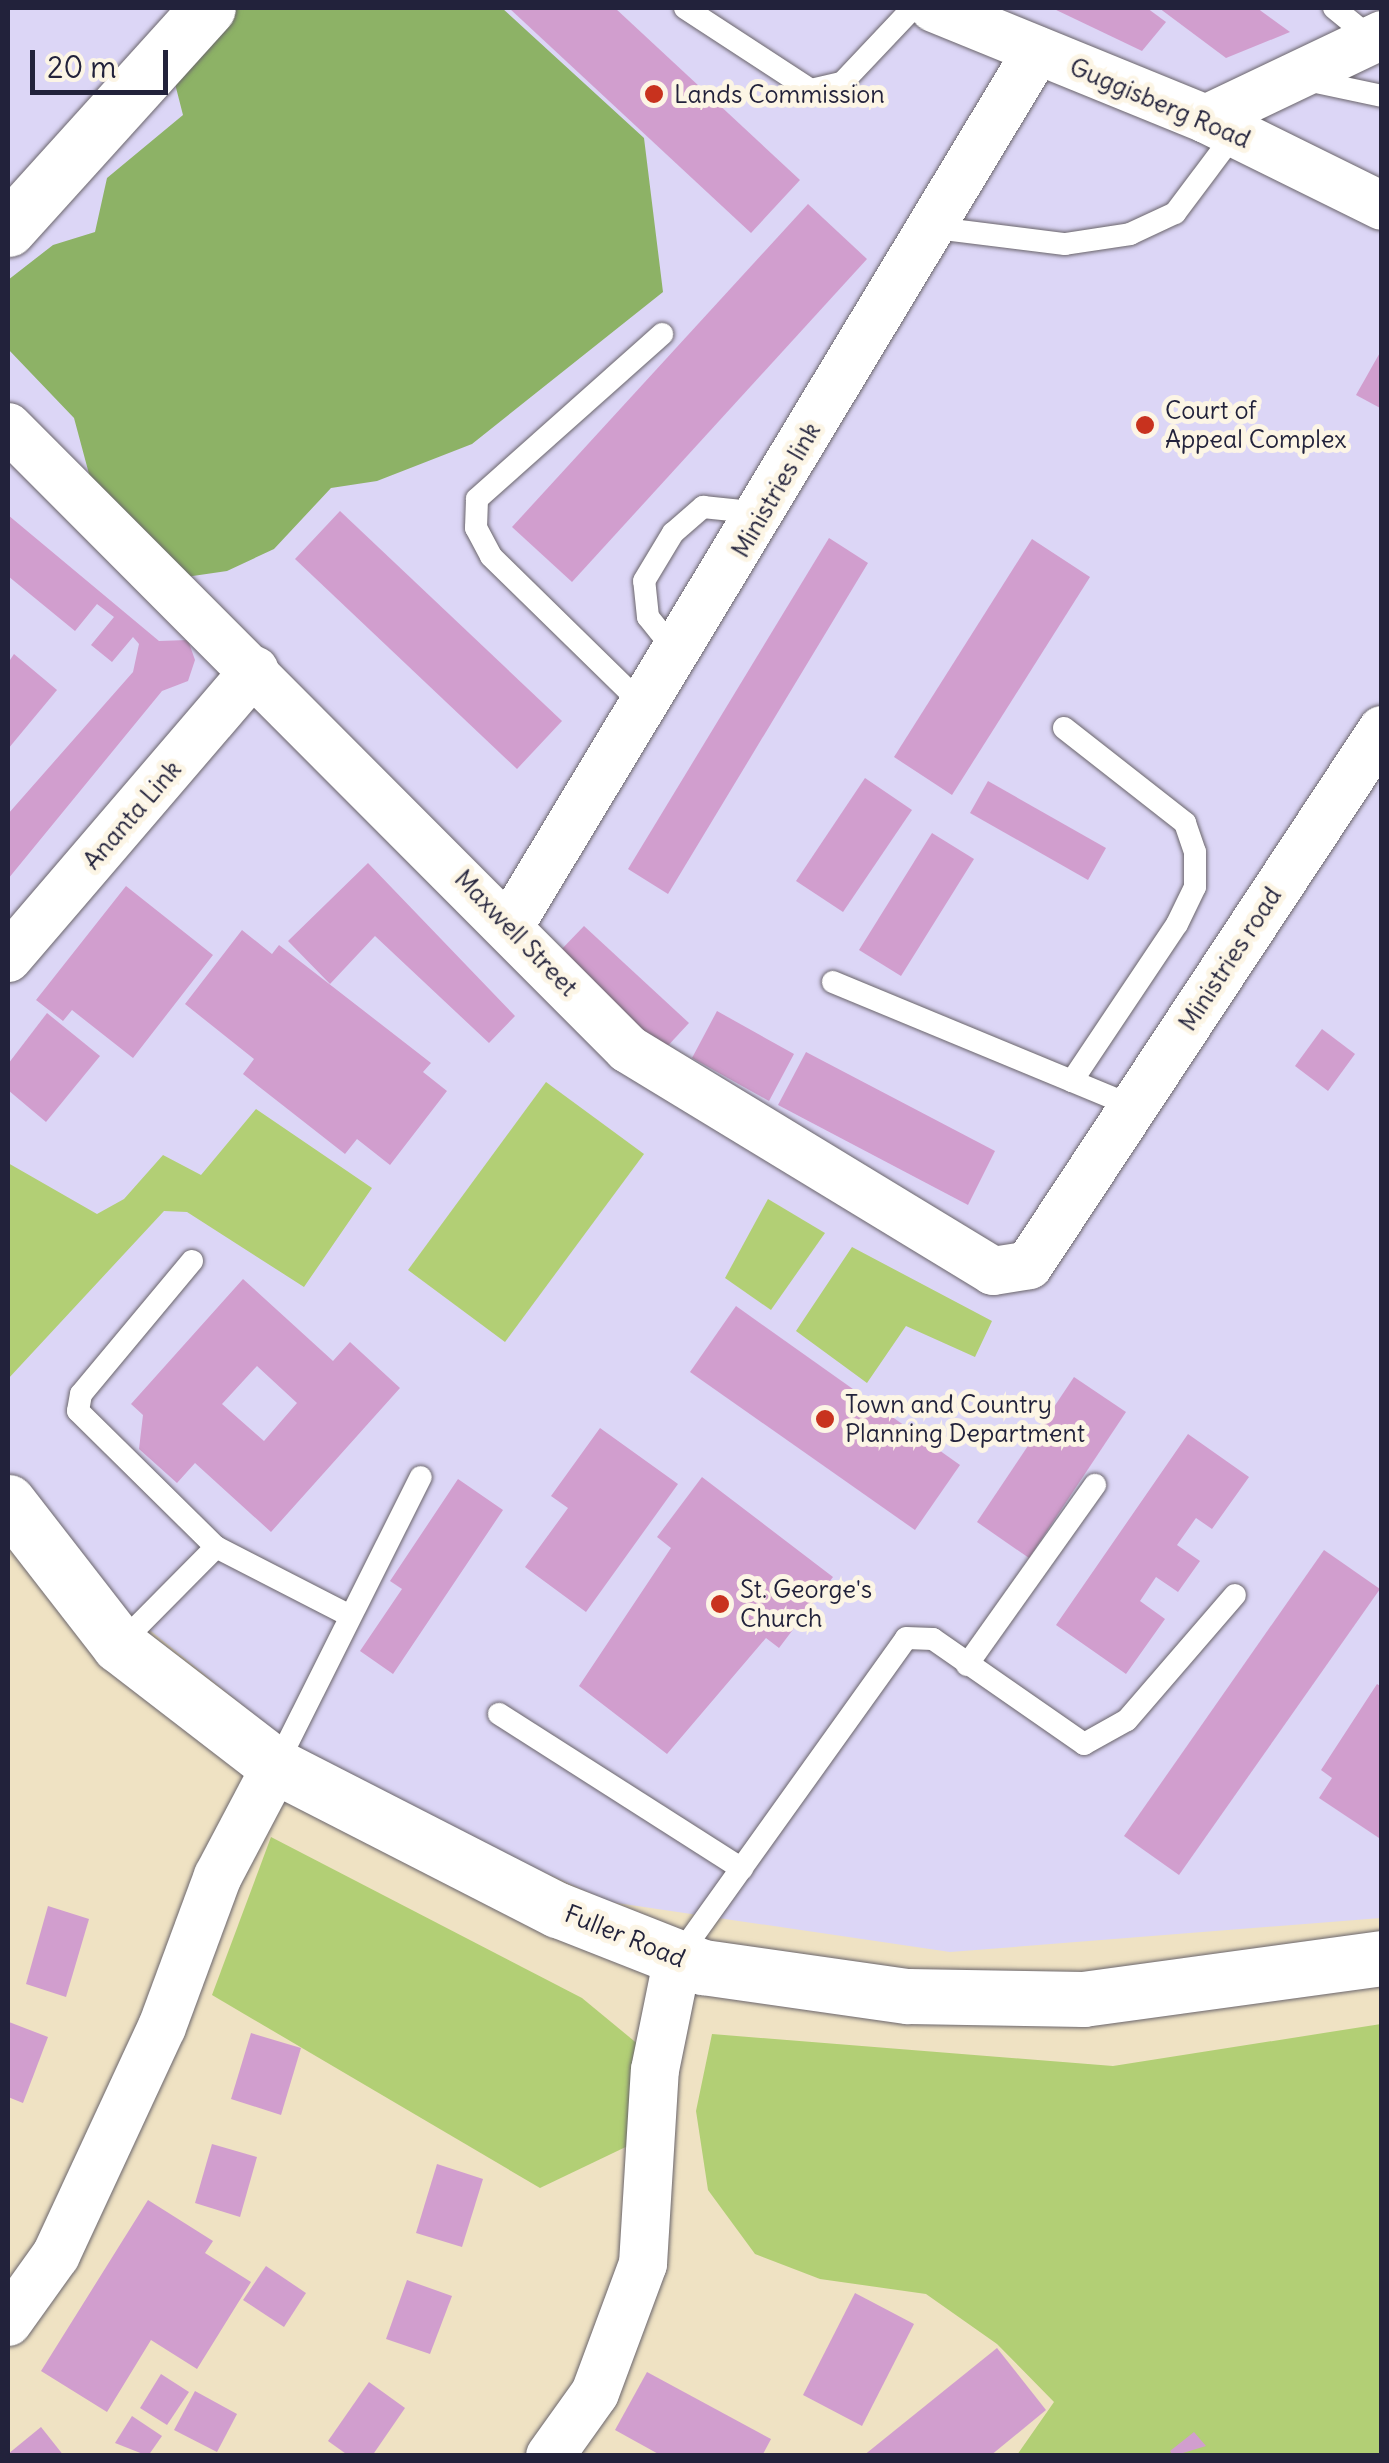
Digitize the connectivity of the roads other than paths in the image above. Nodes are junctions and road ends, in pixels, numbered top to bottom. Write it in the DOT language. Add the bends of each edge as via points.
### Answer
graph roads {
  1 [pos="685,8"];
  2 [pos="913,8"];
  3 [pos="934,8"];
  4 [pos="1334,8"];
  5 [pos="199,11"];
  6 [pos="1377,37"];
  7 [pos="1036,51"];
  8 [pos="1294,77"];
  9 [pos="1382,96"];
  10 [pos="1220,126"];
  11 [pos="1382,206"];
  12 [pos="928,227"];
  13 [pos="8,230"];
  14 [pos="662,334"];
  15 [pos="8,427"];
  16 [pos="764,513"];
  17 [pos="677,653"];
  18 [pos="255,670"];
  19 [pos="644,706"];
  20 [pos="1064,728"];
  21 [pos="1382,730"];
  22 [pos="510,925"];
  23 [pos="8,958"];
  24 [pos="833,982"];
  25 [pos="1072,1081"];
  26 [pos="1133,1106"];
  27 [pos="1080,1188"];
  28 [pos="192,1261"];
  29 [pos="421,1476"];
  30 [pos="1095,1485"];
  31 [pos="8,1502"];
  32 [pos="216,1546"];
  33 [pos="1234,1595"];
  34 [pos="350,1616"];
  35 [pos="119,1645"];
  36 [pos="967,1665"];
  37 [pos="499,1714"];
  38 [pos="276,1766"];
  39 [pos="742,1869"];
  40 [pos="678,1957"];
  41 [pos="1382,1958"];
  42 [pos="8,2322"];
  43 [pos="550,2456"];
  1 -- 2 [label="lane" via="811,90 842,83"];
  3 -- 7 [label="street, Guggisberg Road"];
  4 -- 6 [label="lane"];
  5 -- 13 [label="street"];
  6 -- 8 [label="street"];
  7 -- 10 [label="street, Guggisberg Road"];
  7 -- 12 [label="street, Ministries link"];
  8 -- 9 [label="lane"];
  8 -- 10 [label="street"];
  10 -- 11 [label="street, Guggisberg Road"];
  10 -- 12 [label="lane" via="1175,213 1130,234 1065,244"];
  12 -- 16 [label="street, Ministries link"];
  14 -- 19 [label="lane" via="477,499 476,528 491,556"];
  15 -- 18 [label="street, Maxwell Street"];
  16 -- 17 [label="street, Ministries link"];
  16 -- 17 [label="lane" via="704,506 673,532 644,581 648,617"];
  17 -- 19 [label="street, Ministries link"];
  18 -- 22 [label="street, Maxwell Street"];
  18 -- 23 [label="street, Ananta Link"];
  19 -- 22 [label="street, Ministries link"];
  20 -- 25 [label="lane" via="1185,823 1195,887"];
  21 -- 26 [label="street, Ministries road"];
  22 -- 27 [label="street, Maxwell Street" via="628,1049 993,1271 1029,1265"];
  24 -- 25 [label="lane"];
  25 -- 26 [label="lane"];
  26 -- 27 [label="street, Ministries road"];
  28 -- 32 [label="lane" via="81,1394 78,1411"];
  29 -- 34 [label="lane"];
  30 -- 36 [label="lane"];
  31 -- 35 [label="street, Fuller Road"];
  32 -- 34 [label="lane"];
  32 -- 35 [label="lane"];
  33 -- 36 [label="lane" via="1126,1720 1084,1744"];
  34 -- 38 [label="lane"];
  35 -- 38 [label="street, Fuller Road"];
  36 -- 39 [label="lane" via="922,1634 906,1638"];
  37 -- 39 [label="lane"];
  38 -- 40 [label="street, Fuller Road" via="558,1910"];
  38 -- 42 [label="street" via="218,1876 162,2026 56,2255"];
  39 -- 40 [label="lane"];
  40 -- 41 [label="street, Fuller Road" via="908,1996 1082,1999"];
  40 -- 43 [label="street" via="655,2070 643,2264 595,2394"];
}
